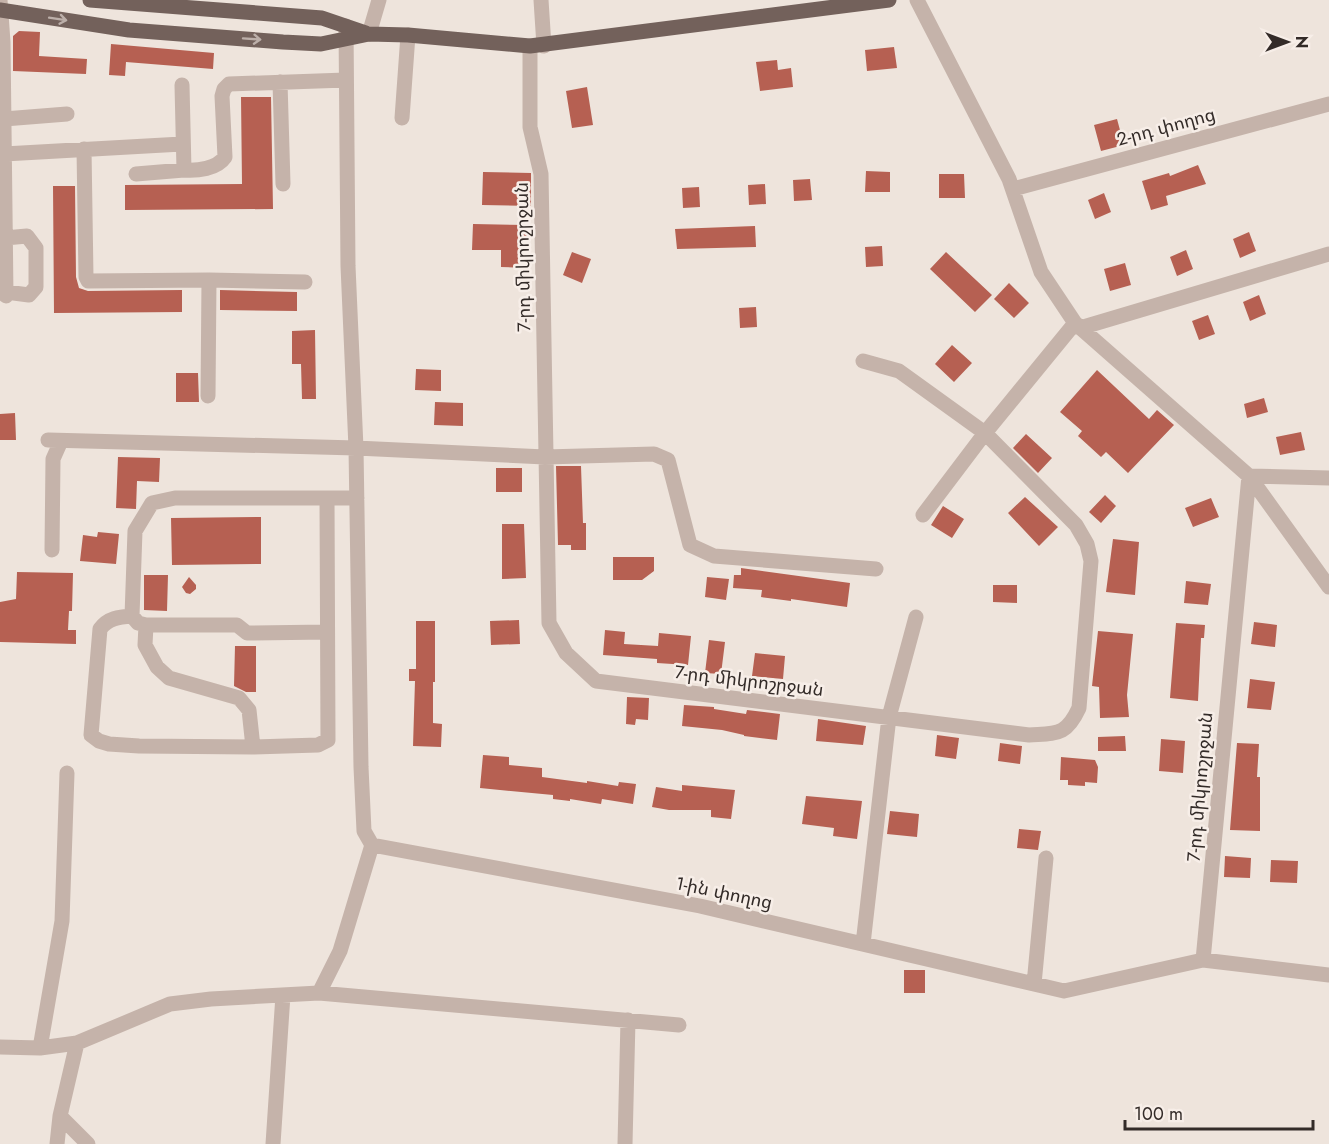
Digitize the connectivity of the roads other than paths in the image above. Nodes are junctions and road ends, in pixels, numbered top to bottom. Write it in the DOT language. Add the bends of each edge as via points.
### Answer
graph roads {
  1 [pos="90,0"];
  2 [pos="379,0"];
  3 [pos="541,0"];
  4 [pos="889,0"];
  5 [pos="917,0"];
  6 [pos="190,4"];
  7 [pos="242,6"];
  8 [pos="0,7"];
  9 [pos="346,32"];
  10 [pos="369,34"];
  11 [pos="408,35"];
  12 [pos="537,46"];
  13 [pos="346,80"];
  14 [pos="280,82"];
  15 [pos="182,85"];
  16 [pos="1329,104"];
  17 [pos="67,114"];
  18 [pos="4,118"];
  19 [pos="402,118"];
  20 [pos="182,144"];
  21 [pos="84,149"];
  22 [pos="4,154"];
  23 [pos="184,170"];
  24 [pos="136,174"];
  25 [pos="283,184"];
  26 [pos="1013,189"];
  27 [pos="5,238"];
  28 [pos="1329,254"];
  29 [pos="209,280"];
  30 [pos="305,282"];
  31 [pos="1078,326"];
  32 [pos="863,361"];
  33 [pos="208,396"];
  34 [pos="985,433"];
  35 [pos="356,448"];
  36 [pos="545,457"];
  37 [pos="1249,476"];
  38 [pos="1329,478"];
  39 [pos="327,498"];
  40 [pos="357,498"];
  41 [pos="923,515"];
  42 [pos="52,550"];
  43 [pos="876,569"];
  44 [pos="1329,587"];
  45 [pos="132,616"];
  46 [pos="916,616"];
  47 [pos="146,625"];
  48 [pos="327,632"];
  49 [pos="889,717"];
  50 [pos="253,747"];
  51 [pos="67,773"];
  52 [pos="372,844"];
  53 [pos="1046,858"];
  54 [pos="863,944"];
  55 [pos="1203,960"];
  56 [pos="1329,975"];
  57 [pos="1034,984"];
  58 [pos="319,993"];
  59 [pos="283,995"];
  60 [pos="628,1020"];
  61 [pos="679,1024"];
  62 [pos="77,1043"];
  63 [pos="0,1047"];
  64 [pos="40,1048"];
  65 [pos="60,1116"];
  66 [pos="57,1144"];
  67 [pos="88,1144"];
  68 [pos="273,1144"];
  69 [pos="625,1144"];
  1 -- 6 [label="main road"];
  2 -- 10 [label="street"];
  3 -- 12 [label="street, 7-րդ միկրոշրջան"];
  4 -- 12 [label="main road"];
  5 -- 26 [label="street"];
  6 -- 7 [label="main road"];
  7 -- 9 [label="main road" via="322,18"];
  8 -- 9 [label="main road, one-way" via="129,30 321,44"];
  8 -- 18 [label="street"];
  9 -- 10 [label="main road"];
  9 -- 13 [label="street"];
  10 -- 11 [label="main road"];
  11 -- 12 [label="main road"];
  11 -- 19 [label="street"];
  12 -- 36 [label="street, 7-րդ միկրոշրջան" via="530,127 541,174"];
  13 -- 14 [label="street"];
  13 -- 35 [label="street" via="348,266"];
  14 -- 23 [label="street" via="229,84 222,96 225,157 216,166"];
  14 -- 25 [label="street"];
  15 -- 20 [label="street"];
  16 -- 26 [label="street, 2-րդ փողոց"];
  17 -- 18 [label="street"];
  18 -- 22 [label="street"];
  20 -- 21 [label="street"];
  20 -- 23 [label="street"];
  21 -- 22 [label="street"];
  21 -- 29 [label="street" via="88,281"];
  22 -- 27 [label="street"];
  23 -- 24 [label="street"];
  26 -- 31 [label="street" via="1041,272"];
  27 -- 27 [label="street" via="6,294 29,295 36,287 36,248 27,236"];
  28 -- 31 [label="street"];
  29 -- 30 [label="street"];
  29 -- 33 [label="street"];
  31 -- 34 [label="street"];
  31 -- 37 [label="street"];
  32 -- 34 [label="street, 7-րդ միկրոշրջան" via="899,371"];
  34 -- 41 [label="street"];
  34 -- 49 [label="street, 7-րդ միկրոշրջան" via="1076,525 1087,544 1091,561 1079,708 1071,724 1058,733 1029,735"];
  35 -- 36 [label="street"];
  35 -- 40 [label="street"];
  35 -- 42 [label="street" via="55,440"];
  36 -- 43 [label="street" via="654,454 668,460 690,545 714,556"];
  36 -- 49 [label="street, 7-րդ միկրոշրջան" via="549,623 566,653 596,681"];
  37 -- 38 [label="street"];
  37 -- 44 [label="street"];
  37 -- 55 [label="street, 7-րդ միկրոշրջան"];
  39 -- 40 [label="street"];
  39 -- 45 [label="street" via="174,498 153,503 135,531"];
  39 -- 48 [label="street"];
  40 -- 52 [label="street" via="361,767 364,831"];
  45 -- 47 [label="street"];
  45 -- 50 [label="street" via="105,622 100,629 91,735 109,744"];
  46 -- 49 [label="street"];
  47 -- 48 [label="street" via="237,625 247,633"];
  47 -- 50 [label="street" via="145,645 169,678 239,699 249,710"];
  48 -- 50 [label="street" via="328,740 318,745"];
  49 -- 54 [label="street"];
  51 -- 64 [label="street" via="62,921"];
  52 -- 54 [label="street, 1-ին փողոց" via="700,906"];
  52 -- 58 [label="street" via="340,951"];
  53 -- 57 [label="street"];
  54 -- 57 [label="street, 1-ին փողոց"];
  55 -- 56 [label="street"];
  55 -- 57 [label="street, 1-ին փողոց" via="1064,991"];
  58 -- 59 [label="street"];
  58 -- 60 [label="street"];
  59 -- 62 [label="street" via="170,1004"];
  59 -- 68 [label="street"];
  60 -- 61 [label="street"];
  60 -- 69 [label="street"];
  62 -- 64 [label="street"];
  62 -- 65 [label="street"];
  63 -- 64 [label="street"];
  65 -- 66 [label="street"];
  65 -- 67 [label="street"];
}
